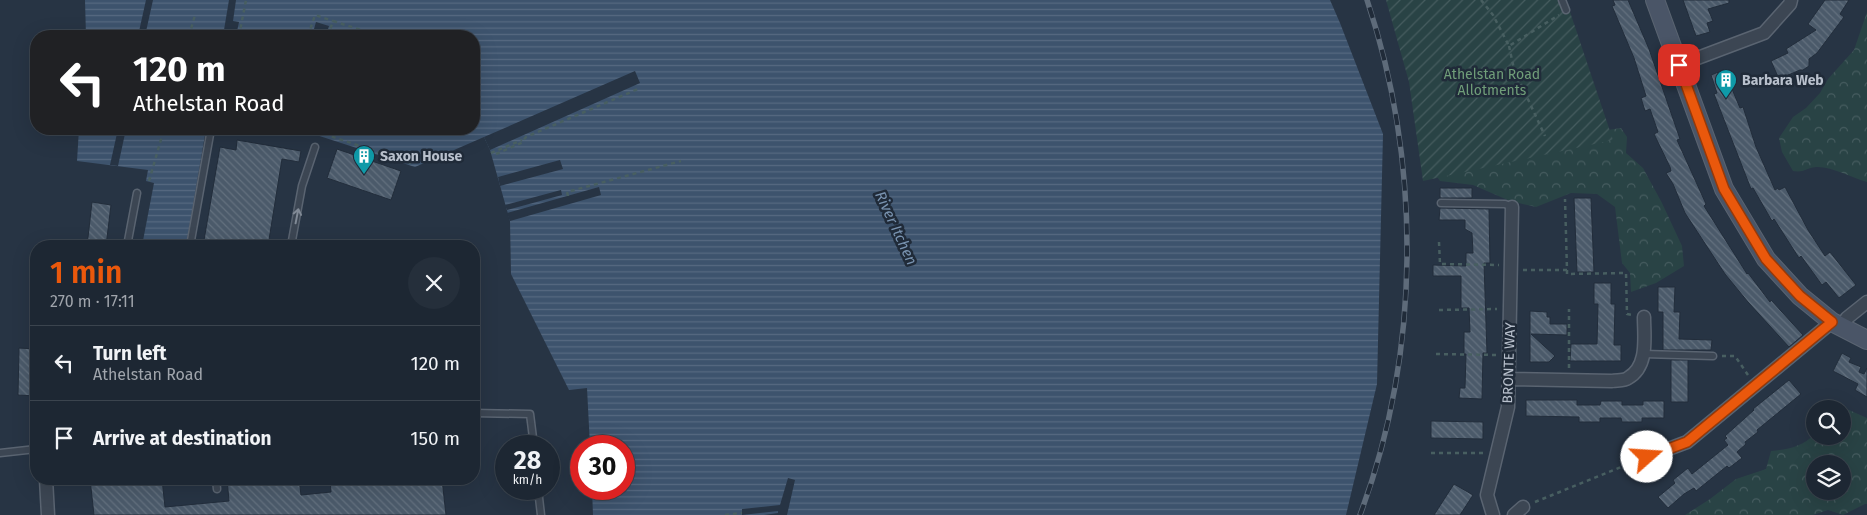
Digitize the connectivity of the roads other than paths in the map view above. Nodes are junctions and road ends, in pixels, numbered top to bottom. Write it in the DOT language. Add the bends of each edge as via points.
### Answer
graph roads {
  1 [pos="1562,0"];
  2 [pos="1655,0"];
  3 [pos="1791,0"];
  4 [pos="1566,10"];
  5 [pos="1679,65"];
  6 [pos="210,135"];
  7 [pos="315,147"];
  8 [pos="137,192"];
  9 [pos="1441,203"];
  10 [pos="1512,207"];
  11 [pos="128,240"];
  12 [pos="191,240"];
  13 [pos="293,240"];
  14 [pos="1867,302"];
  15 [pos="1644,317"];
  16 [pos="1837,325"];
  17 [pos="1867,340"];
  18 [pos="1644,354"];
  19 [pos="1712,356"];
  20 [pos="1510,379"];
  21 [pos="480,413"];
  22 [pos="533,435"];
  23 [pos="30,450"];
  24 [pos="0,453"];
  25 [pos="1647,457"];
  26 [pos="46,485"];
  27 [pos="217,485"];
  28 [pos="217,489"];
  29 [pos="539,500"];
  30 [pos="48,515"];
  31 [pos="541,515"];
  32 [pos="1493,515"];
  1 -- 4 [label="lane"];
  2 -- 5 [label="street"];
  3 -- 5 [label="street" via="1764,33"];
  5 -- 16 [label="street" via="1724,189 1766,259 1800,296"];
  6 -- 12 [label="lane"];
  13 -- 7 [label="lane, one-way" via="302,186"];
  8 -- 11 [label="lane"];
  9 -- 10 [label="lane" via="1505,204"];
  10 -- 20 [label="street, BRONTE WAY"];
  14 -- 16 [label="street"];
  15 -- 18 [label="street"];
  16 -- 17 [label="street"];
  16 -- 25 [label="street" via="1687,442"];
  18 -- 19 [label="lane"];
  18 -- 20 [label="street" via="1637,370 1626,379"];
  20 -- 32 [label="street, BRONTE WAY" via="1508,407 1487,495"];
  21 -- 22 [label="lane" via="530,414"];
  23 -- 24 [label="lane"];
  26 -- 30 [label="street"];
  27 -- 28 [label="lane"];
  29 -- 31 [label="lane"];
}
